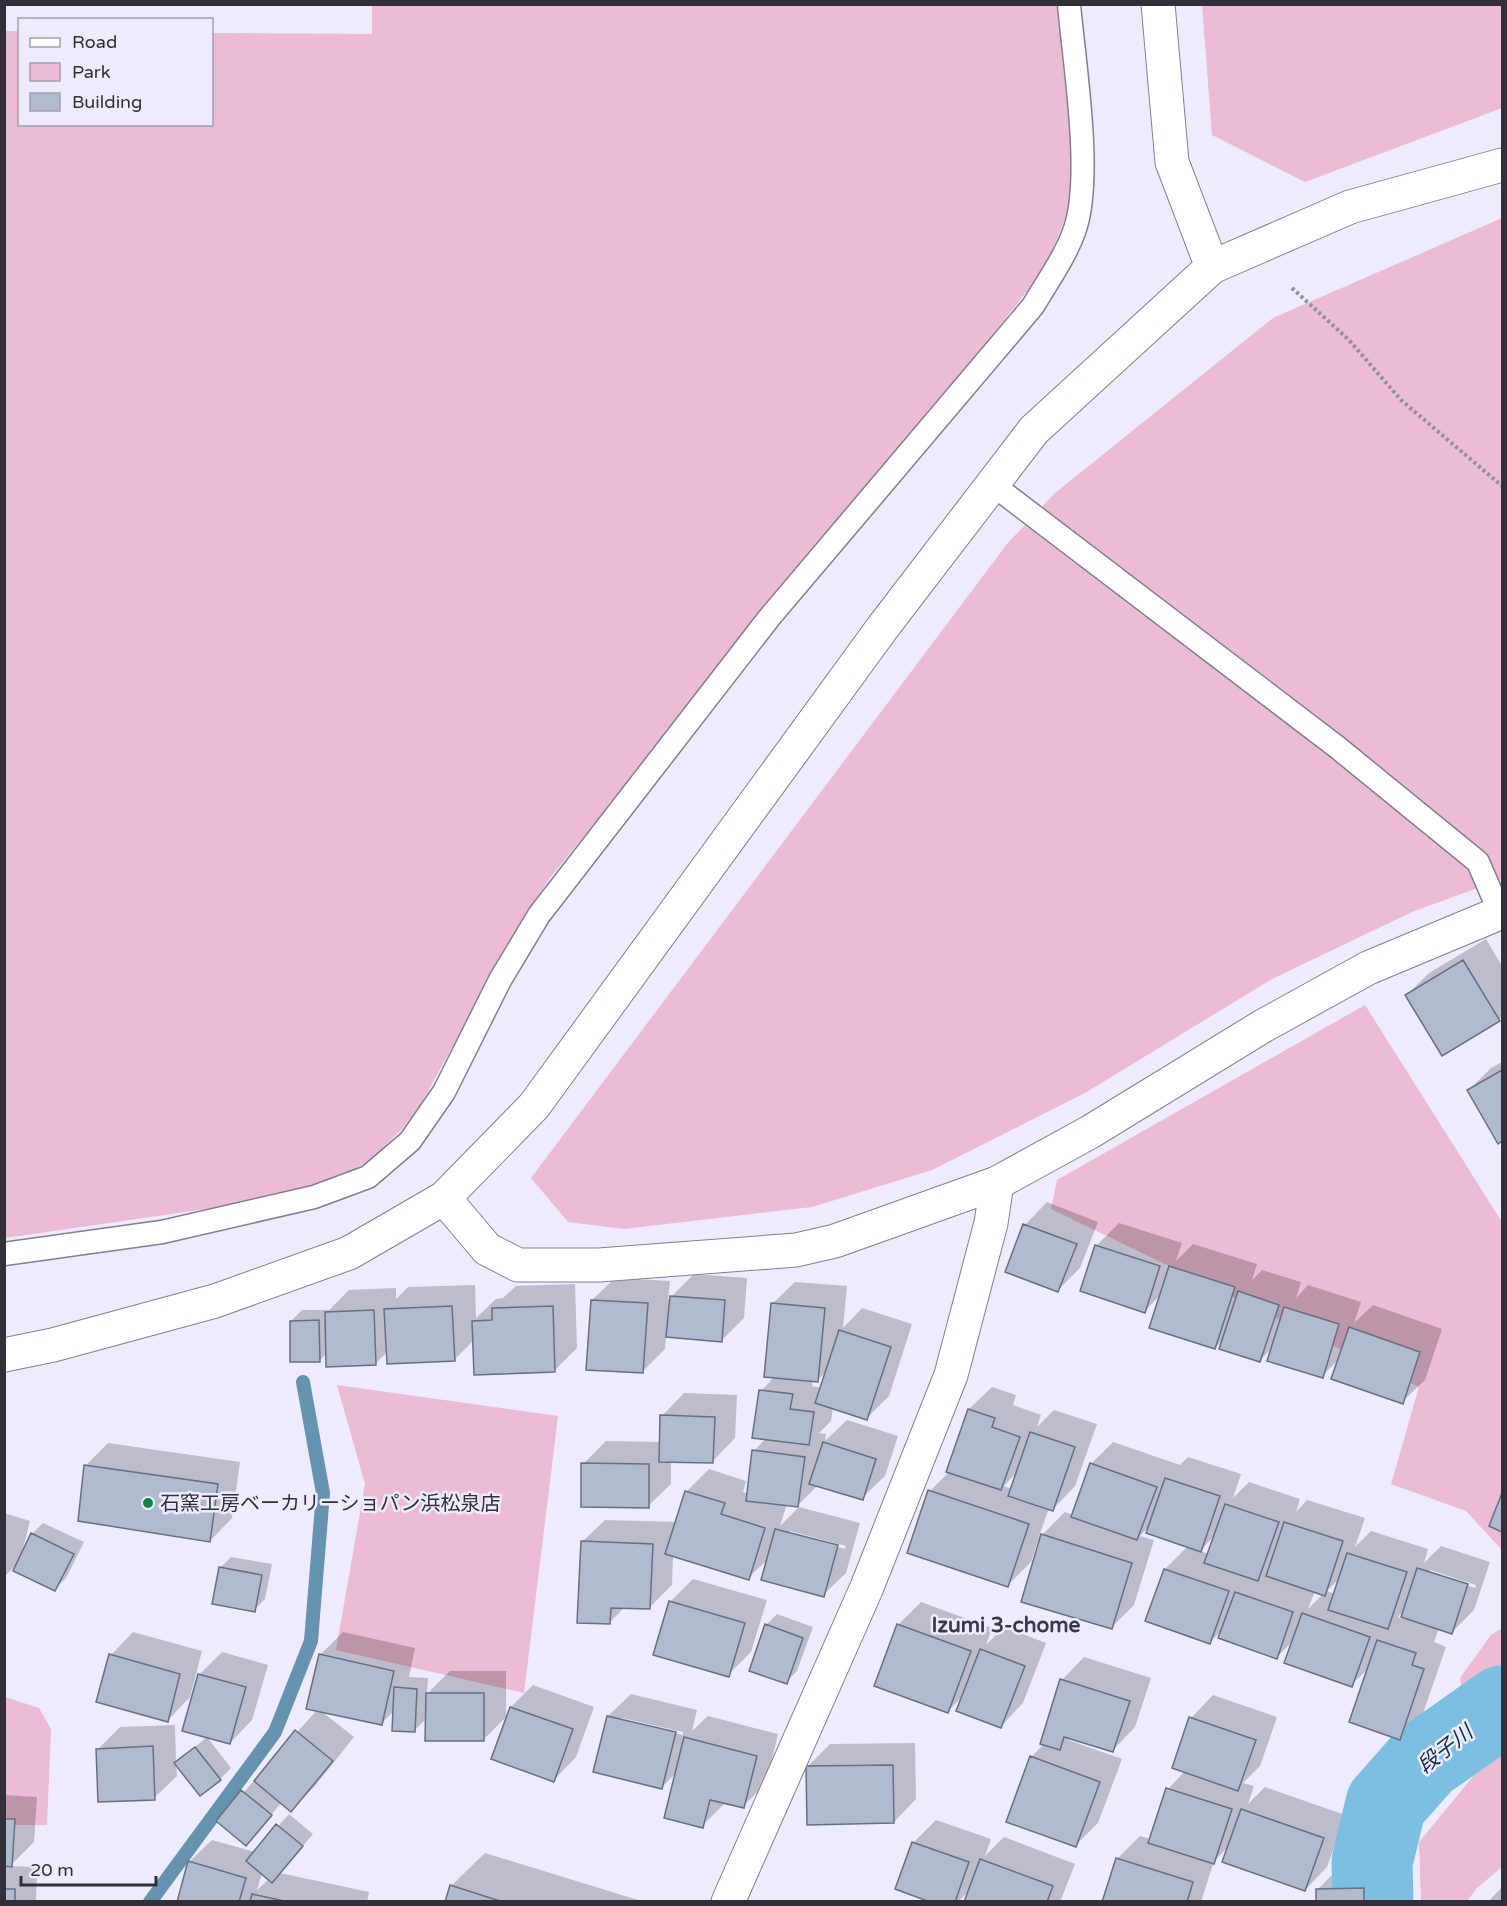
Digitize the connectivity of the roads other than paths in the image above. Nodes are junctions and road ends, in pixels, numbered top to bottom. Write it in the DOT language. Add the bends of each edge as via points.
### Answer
graph roads {
  1 [pos="1069,4"];
  2 [pos="1158,4"];
  3 [pos="1503,165"];
  4 [pos="1212,267"];
  5 [pos="992,484"];
  6 [pos="1501,913"];
  7 [pos="997,1183"];
  8 [pos="444,1198"];
  9 [pos="4,1254"];
  10 [pos="4,1354"];
  11 [pos="728,1902"];
  1 -- 9 [label="lane" via="1082,184 1075,229 1033,306 769,618 539,915 500,980 444,1092 410,1141 368,1177 314,1197 162,1232"];
  2 -- 4 [label="street" via="1172,162"];
  3 -- 4 [label="street" via="1350,207"];
  4 -- 5 [label="street" via="1034,429"];
  5 -- 6 [label="lane" via="1337,747 1478,862"];
  5 -- 8 [label="street" via="534,1106"];
  6 -- 7 [label="street" via="1368,968"];
  7 -- 8 [label="street" via="836,1241 796,1250 599,1265 518,1265 487,1249"];
  7 -- 11 [label="street" via="991,1223 951,1375 867,1587"];
  8 -- 10 [label="street" via="349,1253 214,1301 53,1345"];
}
